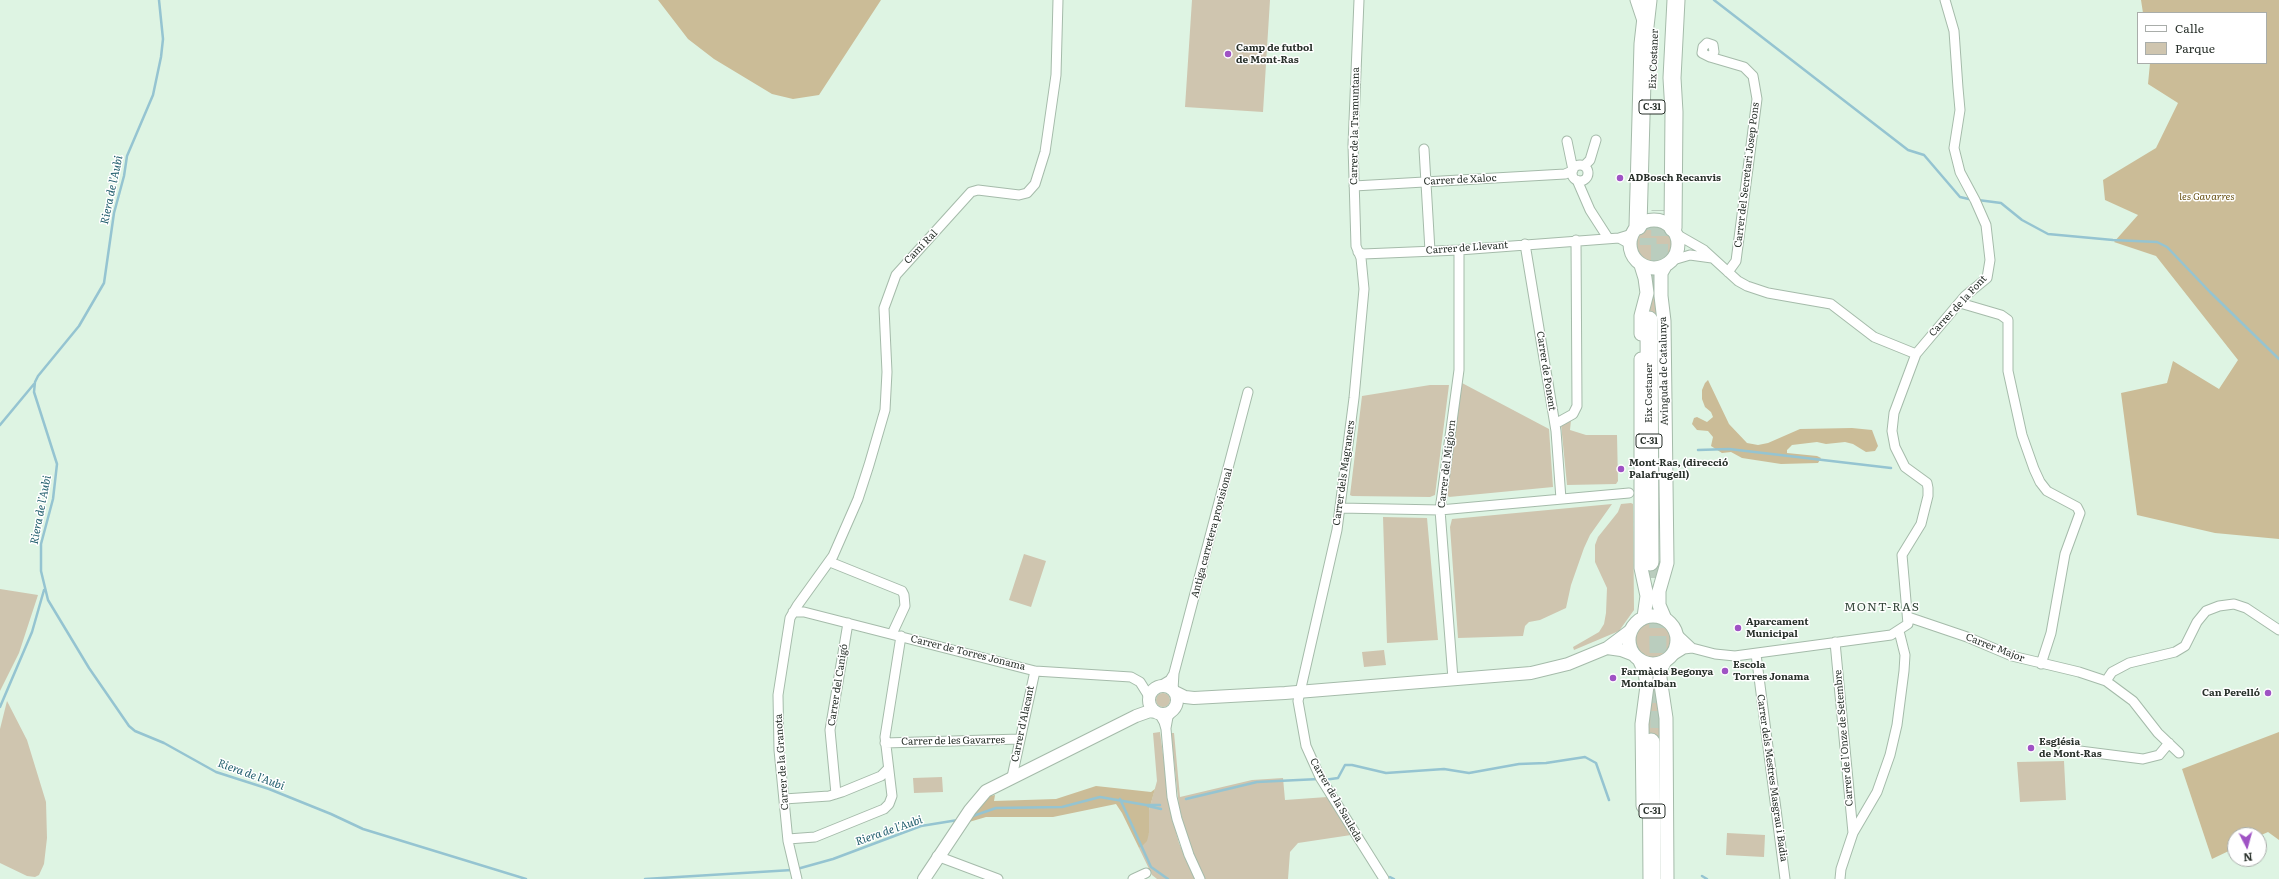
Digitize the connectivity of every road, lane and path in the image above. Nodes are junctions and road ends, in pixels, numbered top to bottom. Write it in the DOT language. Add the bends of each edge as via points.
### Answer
graph roads {
  1 [pos="1058,0"];
  2 [pos="1359,0"];
  3 [pos="1635,0"];
  4 [pos="1648,0"];
  5 [pos="1656,0"];
  6 [pos="1670,0"];
  7 [pos="1676,0"];
  8 [pos="1945,0"];
  9 [pos="1643,44"];
  10 [pos="1710,57"];
  11 [pos="1596,140"];
  12 [pos="1567,141"];
  13 [pos="1424,149"];
  14 [pos="1574,171"];
  15 [pos="1425,182"];
  16 [pos="1354,186"];
  17 [pos="1583,194"];
  18 [pos="1638,227"];
  19 [pos="1674,231"];
  20 [pos="1608,238"];
  21 [pos="1576,240"];
  22 [pos="1525,244"];
  23 [pos="1459,250"];
  24 [pos="1430,251"];
  25 [pos="1358,252"];
  26 [pos="1712,258"];
  27 [pos="1669,263"];
  28 [pos="1641,265"];
  29 [pos="1728,272"];
  30 [pos="1960,303"];
  31 [pos="1654,320"];
  32 [pos="1916,354"];
  33 [pos="1248,392"];
  34 [pos="1555,424"];
  35 [pos="1629,493"];
  36 [pos="1561,499"];
  37 [pos="1340,508"];
  38 [pos="1440,510"];
  39 [pos="831,559"];
  40 [pos="1653,562"];
  41 [pos="793,612"];
  42 [pos="1644,617"];
  43 [pos="1908,617"];
  44 [pos="1665,618"];
  45 [pos="848,623"];
  46 [pos="1631,630"];
  47 [pos="2279,630"];
  48 [pos="1900,631"];
  49 [pos="1676,633"];
  50 [pos="896,635"];
  51 [pos="1835,642"];
  52 [pos="1607,648"];
  53 [pos="1692,648"];
  54 [pos="1756,654"];
  55 [pos="1636,657"];
  56 [pos="1668,659"];
  57 [pos="2041,664"];
  58 [pos="1035,670"];
  59 [pos="1174,674"];
  60 [pos="1453,679"];
  61 [pos="2106,681"];
  62 [pos="1142,685"];
  63 [pos="1159,687"];
  64 [pos="1174,691"];
  65 [pos="1300,692"];
  66 [pos="1194,698"];
  67 [pos="1154,706"];
  68 [pos="1174,708"];
  69 [pos="1166,729"];
  70 [pos="1020,739"];
  71 [pos="886,742"];
  72 [pos="2169,743"];
  73 [pos="2064,749"];
  74 [pos="2179,753"];
  75 [pos="888,769"];
  76 [pos="1012,777"];
  77 [pos="836,794"];
  78 [pos="784,798"];
  79 [pos="1851,811"];
  80 [pos="1863,817"];
  81 [pos="1853,834"];
  82 [pos="788,840"];
  83 [pos="938,856"];
  84 [pos="795,873"];
  85 [pos="1146,873"];
  86 [pos="924,879"];
  87 [pos="998,879"];
  88 [pos="1133,879"];
  89 [pos="1200,879"];
  90 [pos="1384,879"];
  91 [pos="1644,879"];
  92 [pos="1652,879"];
  93 [pos="1661,879"];
  94 [pos="1667,879"];
  95 [pos="1785,879"];
  96 [pos="1840,879"];
  1 -- 39 [label="street, Camí Ral" via="1056,75 1045,152 1035,184 1027,193 1019,195 971,192 930,239 907,260 888,291 884,308 887,372 885,410 858,499"];
  2 -- 16 [label="street, Carrer de la Tramuntana" via="1354,104"];
  3 -- 9 [label="street" via="1642,19"];
  4 -- 9 [label="highway"];
  5 -- 18 [label="highway, Eix Costaner / C-31"];
  6 -- 18 [label="highway, Eix Costaner / C-31"];
  7 -- 19 [label="highway" via="1672,78"];
  8 -- 30 [label="street, Carrer de la Font" via="1954,31 1960,110 1954,148 1960,172 1981,212 1990,251 1987,278"];
  9 -- 18 [label="highway"];
  10 -- 29 [label="street, Carrer del Secretari Josep Pons" via="1744,67 1752,76 1757,99 1736,261"];
  11 -- 14 [label="street" via="1590,160"];
  12 -- 14 [label="street"];
  13 -- 15 [label="street"];
  14 -- 15 [label="street, Carrer de Xaloc"];
  14 -- 17 [label="street"];
  14 -- 17 [label="street" via="1588,170"];
  15 -- 16 [label="street, Carrer de Xaloc"];
  15 -- 24 [label="street"];
  16 -- 25 [label="street, Carrer de la Tramuntana"];
  17 -- 20 [label="street"];
  18 -- 19 [label="main road" via="1653,220 1664,222"];
  18 -- 20 [label="street, Carrer de Llevant"];
  18 -- 28 [label="main road" via="1633,257"];
  19 -- 26 [label="street"];
  19 -- 27 [label="main road" via="1678,249"];
  20 -- 21 [label="street, Carrer de Llevant"];
  21 -- 22 [label="street, Carrer de Llevant"];
  21 -- 34 [label="street" via="1577,406 1573,414"];
  22 -- 23 [label="street, Carrer de Llevant"];
  22 -- 34 [label="street, Carrer de Ponent"];
  23 -- 24 [label="street, Carrer de Llevant"];
  23 -- 38 [label="street, Carrer del Migjorn" via="1459,370"];
  24 -- 25 [label="street, Carrer de Llevant" via="1363,254"];
  25 -- 37 [label="street, Carrer dels Magraners" via="1361,258 1364,289"];
  26 -- 27 [label="street" via="1690,255"];
  26 -- 29 [label="street"];
  27 -- 28 [label="main road" via="1655,269"];
  27 -- 44 [label="main road, Avinguda de Catalunya" via="1661,273 1660,296 1664,322 1666,563 1659,592 1659,605"];
  28 -- 42 [label="main road" via="1647,293 1641,316 1641,568 1648,596"];
  29 -- 32 [label="street" via="1738,281 1754,289 1831,304 1874,337"];
  30 -- 32 [label="street, Carrer de la Font"];
  30 -- 57 [label="street" via="2001,315 2008,320 2008,371 2022,435 2034,469 2047,491 2076,507 2080,513 2065,554 2051,633"];
  31 -- 40 [label="highway, Eix Costaner / C-31"];
  32 -- 43 [label="street, Carrer de la Font" via="1894,413 1892,431 1895,447 1905,467 1927,484 1928,488 1921,524 1902,555"];
  33 -- 59 [label="street, Antiga carretera provisional"];
  34 -- 36 [label="street, Carrer de Ponent"];
  35 -- 36 [label="street"];
  36 -- 38 [label="street"];
  37 -- 38 [label="street"];
  37 -- 65 [label="street, Carrer dels Magraners"];
  38 -- 60 [label="street, Carrer del Migjorn"];
  39 -- 41 [label="street"];
  39 -- 50 [label="street" via="902,591 905,606"];
  41 -- 45 [label="street, Carrer de Torres Jonama" via="804,612"];
  41 -- 78 [label="street, Carrer de la Granota" via="778,695 779,750"];
  42 -- 44 [label="main road"];
  42 -- 46 [label="main road"];
  43 -- 48 [label="street" via="1908,624"];
  43 -- 57 [label="street, Carrer Major" via="2012,656"];
  44 -- 49 [label="main road" via="1672,624"];
  45 -- 50 [label="street, Carrer de Torres Jonama"];
  45 -- 77 [label="street, Carrer del Canigó" via="830,730"];
  46 -- 52 [label="street"];
  46 -- 55 [label="main road" via="1629,643"];
  47 -- 61 [label="street" via="2246,608 2234,604 2219,606 2206,611 2197,622 2185,646 2175,652 2129,663 2112,672"];
  48 -- 51 [label="street" via="1891,635"];
  48 -- 80 [label="street" via="1906,655 1897,725 1878,792"];
  49 -- 53 [label="street"];
  49 -- 56 [label="main road" via="1677,644"];
  50 -- 58 [label="street, Carrer de Torres Jonama"];
  50 -- 71 [label="street"];
  51 -- 54 [label="street"];
  51 -- 79 [label="street, Carrer de l'Onze de Setembre"];
  52 -- 55 [label="street" via="1621,650"];
  52 -- 60 [label="street" via="1553,669"];
  53 -- 54 [label="street" via="1735,656"];
  53 -- 56 [label="street" via="1684,649"];
  54 -- 95 [label="street, Carrer dels Mestres Masgrau i Badia"];
  55 -- 56 [label="main road" via="1652,664"];
  55 -- 91 [label="main road" via="1645,672 1647,686 1642,724"];
  56 -- 94 [label="main road" via="1660,670 1666,718"];
  57 -- 61 [label="street, Carrer Major"];
  58 -- 62 [label="street, Carrer de Torres Jonama" via="1131,677"];
  58 -- 70 [label="street, Carrer d'Alacant"];
  59 -- 63 [label="street"];
  59 -- 64 [label="street, Antiga carretera provisional"];
  60 -- 65 [label="street"];
  61 -- 72 [label="street, Carrer Major" via="2133,701"];
  62 -- 63 [label="street, Carrer de Torres Jonama"];
  62 -- 67 [label="street"];
  63 -- 64 [label="street"];
  63 -- 67 [label="street"];
  64 -- 66 [label="street" via="1185,697"];
  64 -- 68 [label="street" via="1177,699"];
  65 -- 66 [label="street"];
  65 -- 90 [label="street, Carrer de la Sauleda" via="1298,701 1306,746 1322,780"];
  66 -- 68 [label="street"];
  67 -- 68 [label="street" via="1166,713"];
  67 -- 69 [label="street"];
  67 -- 76 [label="street"];
  68 -- 69 [label="street" via="1168,717"];
  69 -- 89 [label="street" via="1172,797 1182,839"];
  70 -- 71 [label="street, Carrer de les Gavarres"];
  70 -- 76 [label="street, Carrer d'Alacant"];
  71 -- 75 [label="street"];
  72 -- 73 [label="street" via="2159,755 2143,759"];
  72 -- 74 [label="street, Carrer Major"];
  75 -- 77 [label="street" via="881,776"];
  75 -- 82 [label="street" via="892,796 884,809 815,837"];
  76 -- 83 [label="street" via="986,791"];
  77 -- 78 [label="street"];
  78 -- 82 [label="street, Carrer de la Granota"];
  79 -- 80 [label="street"];
  79 -- 81 [label="street, Carrer de l'Onze de Setembre"];
  80 -- 81 [label="street"];
  81 -- 96 [label="street"];
  82 -- 84 [label="street, Carrer de la Granota"];
  83 -- 86 [label="street"];
  83 -- 87 [label="street"];
  85 -- 88 [label="street"];
  92 -- 93 [label="highway, C-31" via="1655,743"];
}
